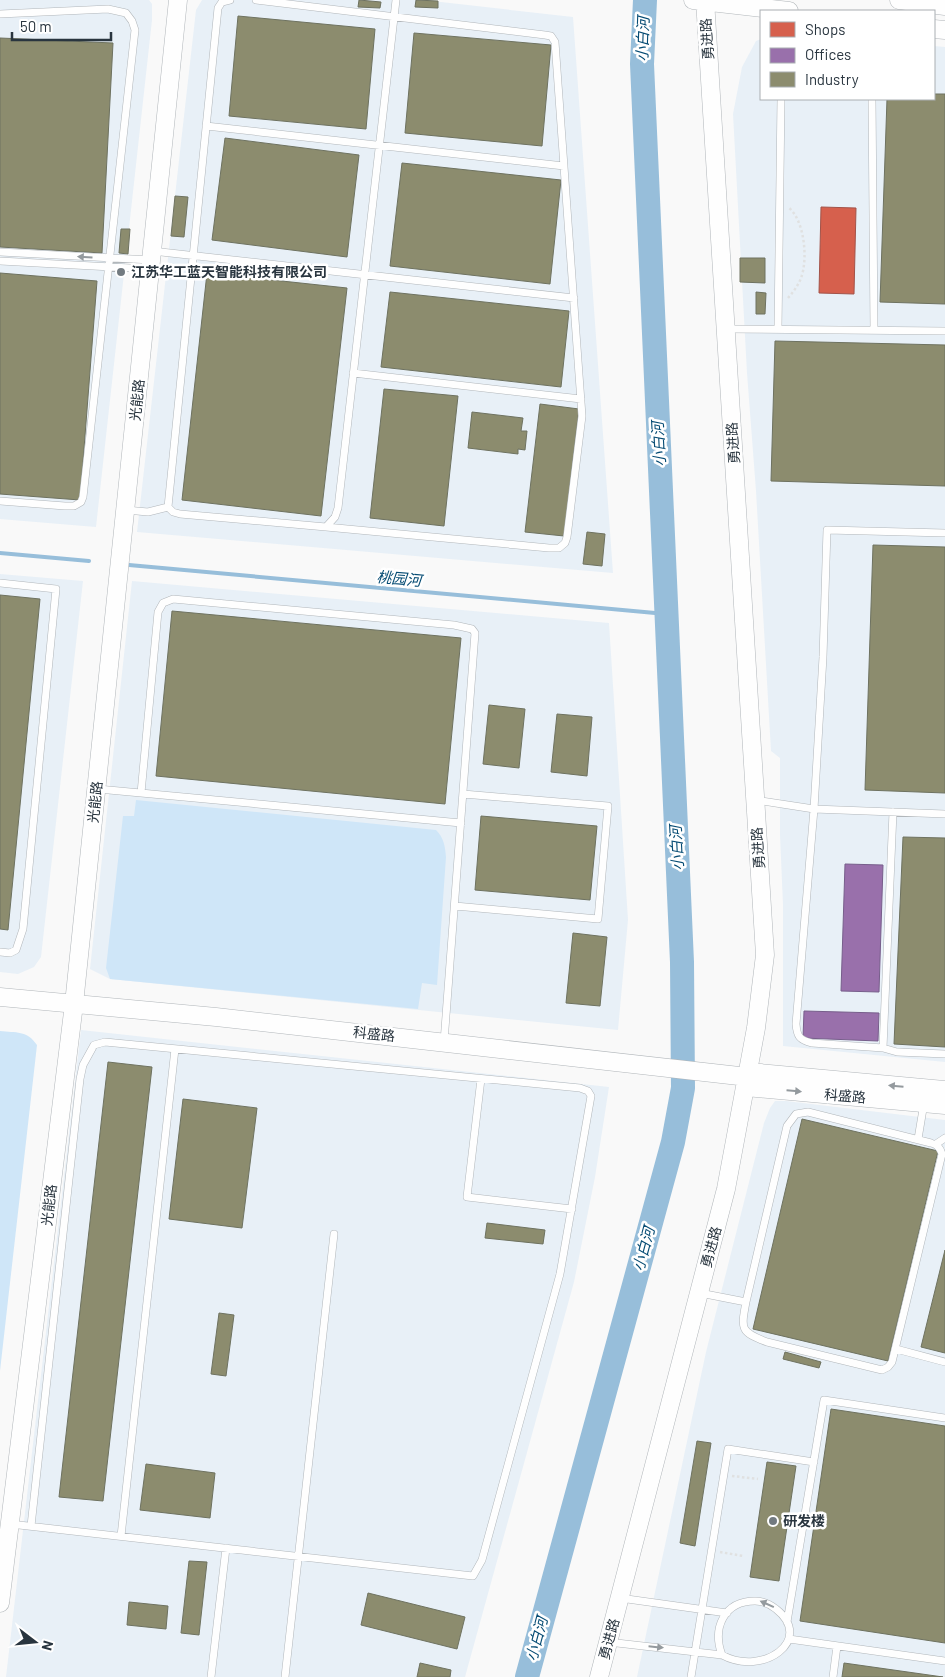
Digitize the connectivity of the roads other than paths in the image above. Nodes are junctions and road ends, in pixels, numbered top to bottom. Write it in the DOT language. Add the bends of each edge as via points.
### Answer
graph roads {
  1 [pos="178,0"];
  2 [pos="230,0"];
  3 [pos="256,0"];
  4 [pos="396,0"];
  5 [pos="701,0"];
  6 [pos="898,0"];
  7 [pos="924,2"];
  8 [pos="945,6"];
  9 [pos="781,10"];
  10 [pos="0,14"];
  11 [pos="394,18"];
  12 [pos="780,100"];
  13 [pos="872,100"];
  14 [pos="206,126"];
  15 [pos="380,145"];
  16 [pos="564,166"];
  17 [pos="0,252"];
  18 [pos="193,255"];
  19 [pos="109,258"];
  20 [pos="151,260"];
  21 [pos="0,261"];
  22 [pos="108,267"];
  23 [pos="365,274"];
  24 [pos="574,298"];
  25 [pos="725,329"];
  26 [pos="778,330"];
  27 [pos="874,330"];
  28 [pos="945,331"];
  29 [pos="353,373"];
  30 [pos="581,399"];
  31 [pos="0,501"];
  32 [pos="168,507"];
  33 [pos="125,510"];
  34 [pos="326,527"];
  35 [pos="945,533"];
  36 [pos="0,583"];
  37 [pos="96,789"];
  38 [pos="141,793"];
  39 [pos="463,794"];
  40 [pos="755,800"];
  41 [pos="814,809"];
  42 [pos="893,812"];
  43 [pos="945,814"];
  44 [pos="461,823"];
  45 [pos="454,906"];
  46 [pos="0,952"];
  47 [pos="0,998"];
  48 [pos="74,1004"];
  49 [pos="444,1042"];
  50 [pos="882,1048"];
  51 [pos="175,1049"];
  52 [pos="945,1054"];
  53 [pos="481,1079"];
  54 [pos="747,1079"];
  55 [pos="945,1090"];
  56 [pos="925,1096"];
  57 [pos="945,1104"];
  58 [pos="945,1138"];
  59 [pos="918,1139"];
  60 [pos="936,1144"];
  61 [pos="572,1209"];
  62 [pos="334,1234"];
  63 [pos="699,1292"];
  64 [pos="746,1302"];
  65 [pos="896,1349"];
  66 [pos="945,1362"];
  67 [pos="945,1418"];
  68 [pos="814,1462"];
  69 [pos="10,1524"];
  70 [pos="31,1526"];
  71 [pos="121,1536"];
  72 [pos="226,1548"];
  73 [pos="299,1556"];
  74 [pos="619,1598"];
  75 [pos="0,1604"];
  76 [pos="702,1609"];
  77 [pos="727,1612"];
  78 [pos="787,1622"];
  79 [pos="789,1639"];
  80 [pos="608,1642"];
  81 [pos="837,1646"];
  82 [pos="695,1651"];
  83 [pos="722,1654"];
  84 [pos="779,1661"];
  85 [pos="945,1661"];
  86 [pos="740,1670"];
  87 [pos="212,1677"];
  88 [pos="285,1677"];
  89 [pos="599,1677"];
  90 [pos="691,1677"];
  91 [pos="833,1677"];
  1 -- 20 [label="street, 光能路"];
  2 -- 14 [label="lane" via="222,2 218,8"];
  3 -- 11 [label="lane"];
  4 -- 11 [label="lane"];
  5 -- 9 [label="street"];
  5 -- 25 [label="street, 勇进路"];
  6 -- 7 [label="street"];
  7 -- 8 [label="street"];
  10 -- 19 [label="lane" via="108,9 126,13 132,21 135,30"];
  11 -- 15 [label="lane"];
  11 -- 16 [label="lane" via="551,36 555,42"];
  12 -- 26 [label="lane"];
  13 -- 27 [label="lane"];
  14 -- 15 [label="lane"];
  14 -- 18 [label="lane"];
  15 -- 16 [label="lane"];
  15 -- 23 [label="lane"];
  16 -- 24 [label="lane"];
  19 -- 17 [label="lane, one-way"];
  18 -- 20 [label="lane"];
  18 -- 23 [label="lane"];
  18 -- 32 [label="lane"];
  19 -- 20 [label="lane"];
  19 -- 22 [label="lane"];
  20 -- 22 [label="lane"];
  20 -- 33 [label="street, 光能路"];
  21 -- 22 [label="lane"];
  22 -- 31 [label="lane" via="81,502 65,506"];
  23 -- 24 [label="lane"];
  23 -- 29 [label="lane"];
  24 -- 30 [label="lane"];
  25 -- 26 [label="lane"];
  25 -- 40 [label="street, 勇进路"];
  26 -- 27 [label="lane"];
  27 -- 28 [label="lane"];
  29 -- 30 [label="lane"];
  29 -- 34 [label="lane" via="338,508"];
  30 -- 34 [label="lane" via="582,416 568,537 559,548"];
  32 -- 33 [label="lane" via="148,512"];
  32 -- 34 [label="lane" via="180,514"];
  33 -- 37 [label="street, 光能路"];
  35 -- 41 [label="lane" via="827,530"];
  36 -- 46 [label="lane" via="56,589 23,929 16,950"];
  37 -- 38 [label="lane"];
  37 -- 48 [label="street, 光能路"];
  38 -- 39 [label="lane" via="158,612 162,603 173,599 472,629 475,633"];
  38 -- 44 [label="lane"];
  39 -- 44 [label="lane"];
  39 -- 45 [label="lane" via="608,806 598,919"];
  40 -- 41 [label="lane"];
  40 -- 54 [label="street, 勇进路" via="765,955"];
  41 -- 42 [label="lane"];
  41 -- 50 [label="lane" via="797,1035 812,1043"];
  42 -- 43 [label="lane"];
  42 -- 50 [label="lane"];
  44 -- 45 [label="lane"];
  45 -- 49 [label="lane"];
  47 -- 48 [label="street, 科盛路"];
  48 -- 49 [label="street, 科盛路"];
  48 -- 69 [label="street, 光能路"];
  49 -- 54 [label="street, 科盛路"];
  50 -- 52 [label="lane" via="897,1052"];
  51 -- 53 [label="lane"];
  51 -- 70 [label="lane" via="105,1042 94,1045 83,1065"];
  51 -- 71 [label="lane"];
  53 -- 61 [label="lane" via="467,1197"];
  53 -- 61 [label="lane" via="588,1091 590,1096"];
  54 -- 56 [label="street, 科盛路"];
  54 -- 63 [label="street, 勇进路" via="726,1189"];
  55 -- 56 [label="street, 科盛路"];
  56 -- 57 [label="street, 科盛路"];
  56 -- 59 [label="lane"];
  58 -- 60 [label="lane"];
  59 -- 60 [label="lane"];
  59 -- 64 [label="lane" via="808,1112 796,1114 787,1126"];
  60 -- 65 [label="lane" via="942,1154"];
  61 -- 73 [label="lane" via="560,1274 482,1560 473,1576"];
  62 -- 73 [label="lane"];
  63 -- 64 [label="lane"];
  63 -- 74 [label="street, 勇进路"];
  64 -- 65 [label="lane" via="742,1321 744,1328 747,1333 767,1342 882,1370 892,1362"];
  65 -- 66 [label="lane"];
  67 -- 68 [label="lane" via="824,1400"];
  68 -- 76 [label="lane" via="728,1448"];
  68 -- 78 [label="lane"];
  69 -- 70 [label="lane"];
  69 -- 75 [label="street, 光能路"];
  70 -- 71 [label="lane"];
  71 -- 72 [label="lane"];
  72 -- 73 [label="lane"];
  72 -- 87 [label="lane"];
  73 -- 88 [label="lane"];
  74 -- 76 [label="lane"];
  74 -- 80 [label="street, 勇进路"];
  76 -- 77 [label="lane"];
  76 -- 82 [label="lane"];
  78 -- 77 [label="lane, one-way" via="771,1604 759,1601 747,1601"];
  77 -- 83 [label="lane" via="718,1633"];
  78 -- 79 [label="lane"];
  79 -- 81 [label="lane"];
  79 -- 84 [label="lane"];
  80 -- 82 [label="lane, one-way"];
  80 -- 89 [label="street, 勇进路"];
  81 -- 85 [label="lane"];
  81 -- 91 [label="lane"];
  82 -- 83 [label="lane"];
  82 -- 90 [label="lane"];
  83 -- 86 [label="lane"];
}
